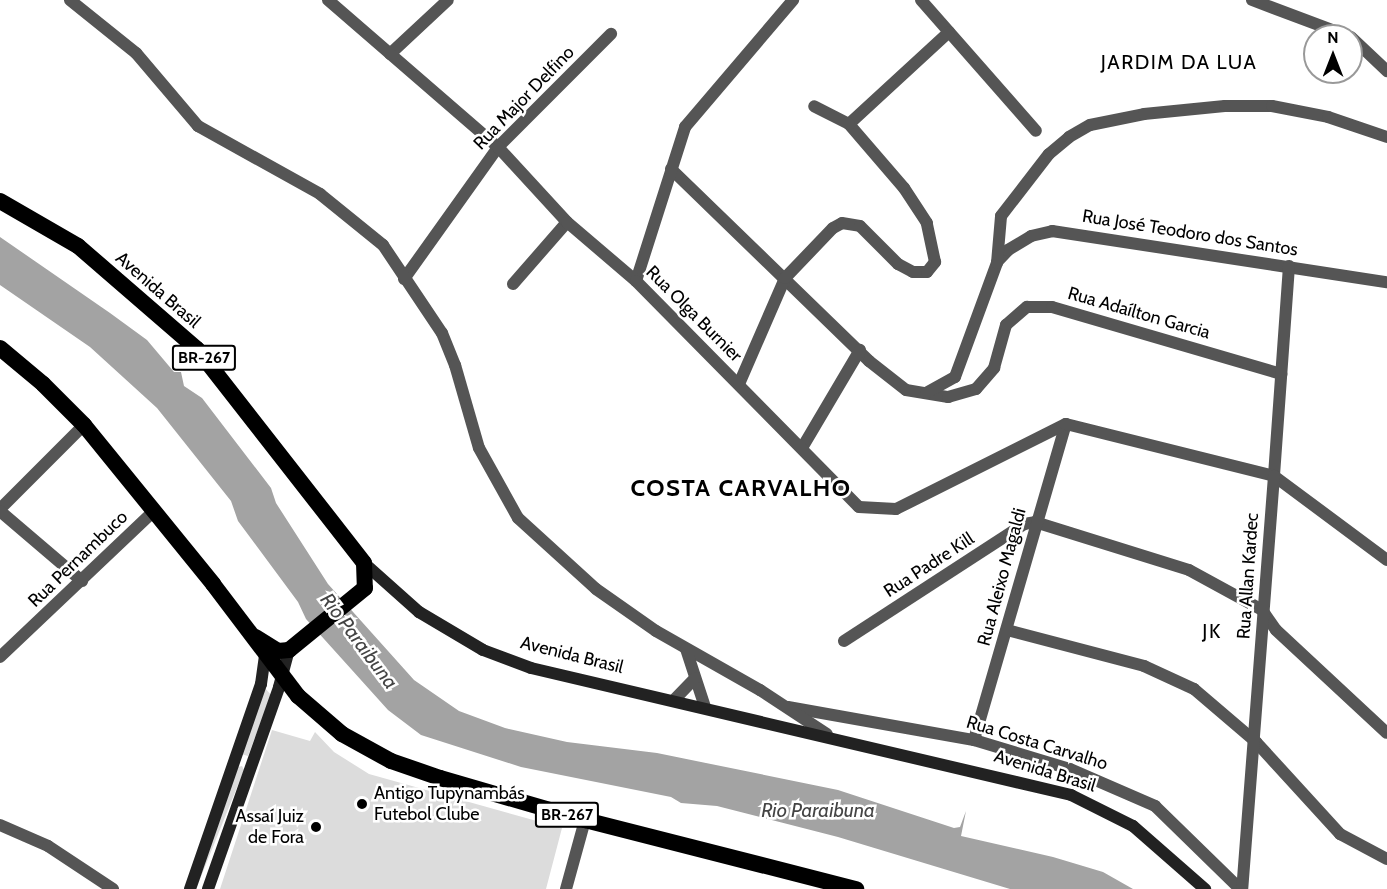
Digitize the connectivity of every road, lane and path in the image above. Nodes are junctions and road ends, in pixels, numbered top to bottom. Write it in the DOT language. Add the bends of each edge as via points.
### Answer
graph roads {
  1 [pos="70,0"];
  2 [pos="328,0"];
  3 [pos="447,0"];
  4 [pos="792,0"];
  5 [pos="921,0"];
  6 [pos="1252,0"];
  7 [pos="1316,24"];
  8 [pos="949,32"];
  9 [pos="611,34"];
  10 [pos="1363,49"];
  11 [pos="390,54"];
  12 [pos="1387,71"];
  13 [pos="814,106"];
  14 [pos="849,124"];
  15 [pos="1036,131"];
  16 [pos="1387,137"];
  17 [pos="498,147"];
  18 [pos="671,169"];
  19 [pos="0,201"];
  20 [pos="567,222"];
  21 [pos="997,263"];
  22 [pos="1289,266"];
  23 [pos="785,278"];
  24 [pos="404,279"];
  25 [pos="636,281"];
  26 [pos="1387,282"];
  27 [pos="513,284"];
  28 [pos="1,350"];
  29 [pos="860,350"];
  30 [pos="1281,374"];
  31 [pos="739,384"];
  32 [pos="926,393"];
  33 [pos="1066,424"];
  34 [pos="84,425"];
  35 [pos="802,448"];
  36 [pos="1274,476"];
  37 [pos="0,510"];
  38 [pos="154,511"];
  39 [pos="1035,522"];
  40 [pos="1387,560"];
  41 [pos="364,562"];
  42 [pos="82,581"];
  43 [pos="362,590"];
  44 [pos="393,592"];
  45 [pos="1262,610"];
  46 [pos="1007,630"];
  47 [pos="249,632"];
  48 [pos="844,641"];
  49 [pos="293,646"];
  50 [pos="686,649"];
  51 [pos="265,656"];
  52 [pos="0,657"];
  53 [pos="280,676"];
  54 [pos="695,678"];
  55 [pos="298,696"];
  56 [pos="674,700"];
  57 [pos="705,707"];
  58 [pos="788,707"];
  59 [pos="1387,734"];
  60 [pos="836,738"];
  61 [pos="974,740"];
  62 [pos="1256,742"];
  63 [pos="234,763"];
  64 [pos="249,767"];
  65 [pos="585,820"];
  66 [pos="0,825"];
  67 [pos="1387,859"];
  68 [pos="113,889"];
  69 [pos="190,889"];
  70 [pos="209,889"];
  71 [pos="566,889"];
  72 [pos="856,889"];
  73 [pos="1205,889"];
  74 [pos="1241,889"];
  1 -- 24 [label="street, Rua Costa Carvalho" via="136,53 198,126 320,194 383,245"];
  2 -- 11 [label="street, Rua Olga Burnier"];
  3 -- 11 [label="street"];
  4 -- 18 [label="street" via="685,128"];
  5 -- 8 [label="street"];
  6 -- 7 [label="street"];
  8 -- 14 [label="street"];
  8 -- 15 [label="street"];
  9 -- 17 [label="street, Rua Major Delfino"];
  10 -- 12 [label="street"];
  11 -- 17 [label="street, Rua Olga Burnier"];
  13 -- 14 [label="street"];
  14 -- 23 [label="street" via="904,188 927,223 935,262 927,272 913,272 898,264 860,226 842,223 832,228"];
  16 -- 21 [label="street" via="1328,117 1272,105 1225,105 1090,125 1049,154 1001,216"];
  17 -- 20 [label="street, Rua Olga Burnier"];
  17 -- 24 [label="street, Rua Major Delfino"];
  18 -- 23 [label="street, Rua Adaílton Garcia"];
  18 -- 25 [label="street"];
  19 -- 41 [label="highway, Avenida Brasil / BR-267" via="78,246 196,349"];
  20 -- 25 [label="street, Rua Olga Burnier"];
  20 -- 27 [label="street"];
  21 -- 22 [label="street, Rua José Teodoro dos Santos" via="1008,250 1030,236 1052,231"];
  21 -- 32 [label="street" via="955,377"];
  22 -- 26 [label="street, Rua José Teodoro dos Santos"];
  22 -- 30 [label="street, Rua Allan Kardec"];
  23 -- 29 [label="street, Rua Adaílton Garcia"];
  23 -- 31 [label="street"];
  24 -- 50 [label="street, Rua Costa Carvalho" via="442,333 479,448 518,518 596,589"];
  25 -- 31 [label="street, Rua Olga Burnier"];
  28 -- 34 [label="highway, BR-267"];
  29 -- 32 [label="street, Rua Adaílton Garcia" via="906,390"];
  29 -- 35 [label="street"];
  30 -- 32 [label="street, Rua Adaílton Garcia" via="1052,307 1026,307 1006,325 994,368 976,389 948,397"];
  30 -- 36 [label="street, Rua Allan Kardec"];
  31 -- 35 [label="street, Rua Olga Burnier"];
  33 -- 35 [label="street, Rua Olga Burnier" via="896,509 859,507"];
  33 -- 36 [label="street"];
  33 -- 39 [label="street, Rua Aleixo Magaldi"];
  34 -- 37 [label="street"];
  34 -- 38 [label="highway, BR-267"];
  36 -- 40 [label="street"];
  36 -- 45 [label="street, Rua Allan Kardec"];
  37 -- 42 [label="street"];
  38 -- 42 [label="street, Rua Pernambuco"];
  38 -- 47 [label="highway, BR-267"];
  39 -- 45 [label="street" via="1190,570"];
  39 -- 46 [label="street, Rua Aleixo Magaldi"];
  39 -- 48 [label="street, Rua Padre Kill" via="1024,524"];
  41 -- 43 [label="highway"];
  41 -- 44 [label="main road, Avenida Brasil"];
  42 -- 52 [label="street, Rua Pernambuco"];
  43 -- 44 [label="main road" via="377,586"];
  43 -- 49 [label="highway"];
  44 -- 56 [label="main road, Avenida Brasil" via="446,628 512,661"];
  45 -- 59 [label="street" via="1276,630"];
  45 -- 62 [label="street, Rua Allan Kardec"];
  46 -- 61 [label="street, Rua Aleixo Magaldi"];
  46 -- 62 [label="street" via="1144,666 1211,700"];
  47 -- 49 [label="highway" via="278,651"];
  47 -- 51 [label="highway, BR-267"];
  49 -- 53 [label="main road"];
  49 -- 55 [label="highway, BR-267" via="288,671"];
  50 -- 54 [label="street"];
  50 -- 58 [label="street, Rua Costa Carvalho"];
  51 -- 53 [label="highway, BR-267"];
  51 -- 63 [label="main road" via="261,684"];
  53 -- 55 [label="highway, BR-267"];
  53 -- 64 [label="main road"];
  54 -- 56 [label="street"];
  54 -- 57 [label="street"];
  55 -- 65 [label="highway, BR-267" via="342,734 391,761"];
  56 -- 57 [label="main road, Avenida Brasil"];
  57 -- 60 [label="main road, Avenida Brasil"];
  58 -- 60 [label="street, Rua Costa Carvalho" via="813,728"];
  58 -- 61 [label="street, Rua Costa Carvalho"];
  60 -- 73 [label="main road, Avenida Brasil" via="1044,787 1094,805 1147,836"];
  61 -- 74 [label="street, Rua Costa Carvalho" via="1070,769 1155,806"];
  62 -- 67 [label="street" via="1340,834"];
  62 -- 74 [label="street, Rua Allan Kardec"];
  63 -- 64 [label="main road" via="243,762"];
  63 -- 69 [label="main road"];
  64 -- 70 [label="main road"];
  65 -- 71 [label="street"];
  65 -- 72 [label="highway, BR-267"];
  66 -- 68 [label="street" via="48,846"];
}
